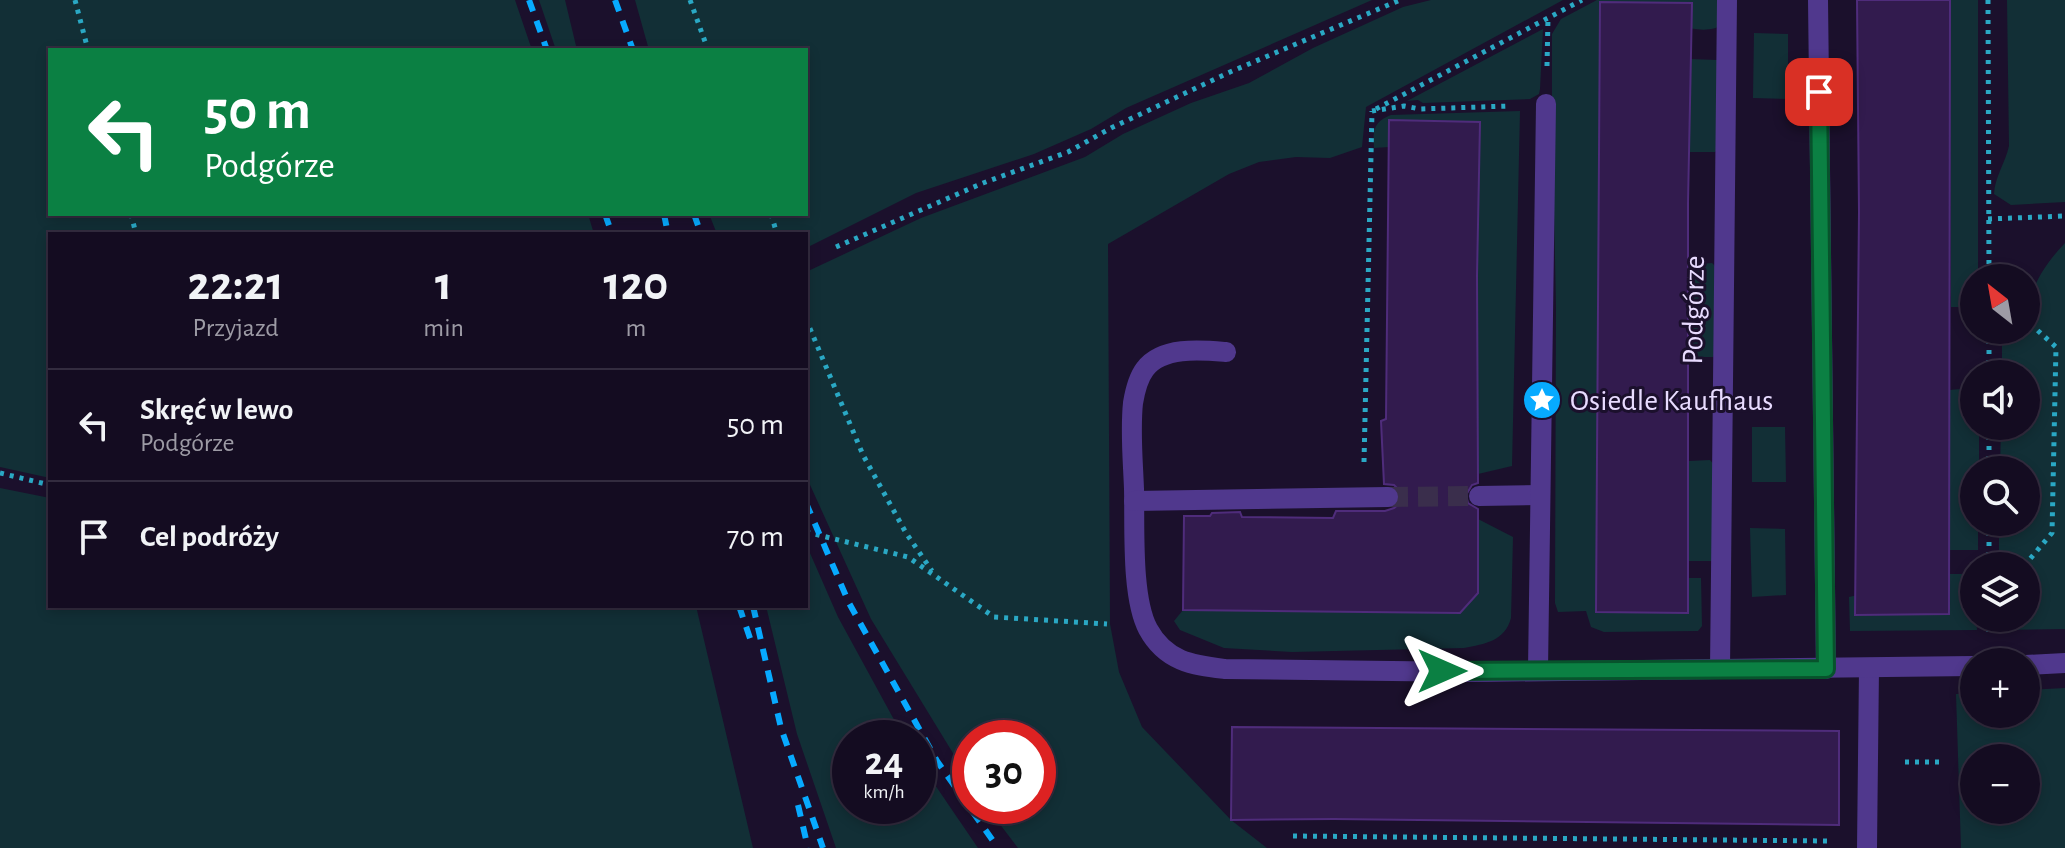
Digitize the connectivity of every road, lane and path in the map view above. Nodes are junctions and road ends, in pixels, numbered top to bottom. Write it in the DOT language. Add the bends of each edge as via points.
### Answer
graph roads {
  1 [pos="75,0"];
  2 [pos="690,0"];
  3 [pos="1400,0"];
  4 [pos="1582,0"];
  5 [pos="1727,0"];
  6 [pos="1818,0"];
  7 [pos="1988,0"];
  8 [pos="1548,17"];
  9 [pos="87,48"];
  10 [pos="707,48"];
  11 [pos="1546,104"];
  12 [pos="1372,111"];
  13 [pos="2065,216"];
  14 [pos="1988,219"];
  15 [pos="836,247"];
  16 [pos="1989,264"];
  17 [pos="808,324"];
  18 [pos="2040,333"];
  19 [pos="1226,352"];
  20 [pos="0,473"];
  21 [pos="48,485"];
  22 [pos="1540,495"];
  23 [pos="1479,496"];
  24 [pos="1363,497"];
  25 [pos="1388,497"];
  26 [pos="1134,501"];
  27 [pos="808,532"];
  28 [pos="2036,552"];
  29 [pos="934,575"];
  30 [pos="1148,629"];
  31 [pos="2065,663"];
  32 [pos="2040,664"];
  33 [pos="1960,666"];
  34 [pos="1869,668"];
  35 [pos="1720,669"];
  36 [pos="1826,669"];
  37 [pos="1538,670"];
  38 [pos="1293,836"];
  39 [pos="1834,841"];
  40 [pos="1867,848"];
  1 -- 9 [label="path"];
  2 -- 10 [label="path"];
  3 -- 15 [label="path" via="1230,72 1068,152"];
  4 -- 8 [label="path"];
  5 -- 35 [label="street, Podgórze"];
  6 -- 36 [label="street"];
  7 -- 14 [label="path"];
  8 -- 11 [label="path"];
  8 -- 12 [label="path"];
  11 -- 12 [label="path"];
  11 -- 22 [label="street"];
  12 -- 24 [label="path"];
  13 -- 14 [label="path"];
  14 -- 16 [label="path"];
  17 -- 29 [label="path" via="863,455"];
  18 -- 28 [label="path" via="2056,347 2052,533"];
  19 -- 26 [label="street" via="1182,351 1147,366 1138,380"];
  20 -- 21 [label="path"];
  22 -- 23 [label="street"];
  22 -- 37 [label="street"];
  24 -- 25 [label="street"];
  24 -- 26 [label="street"];
  26 -- 30 [label="street" via="1137,580"];
  27 -- 29 [label="path" via="908,557"];
  29 -- 30 [label="path" via="994,617"];
  30 -- 37 [label="street" via="1187,665 1225,669"];
  31 -- 32 [label="street"];
  33 -- 34 [label="street"];
  34 -- 36 [label="street"];
  34 -- 40 [label="street"];
  35 -- 36 [label="street"];
  35 -- 37 [label="street"];
  38 -- 39 [label="path"];
}
